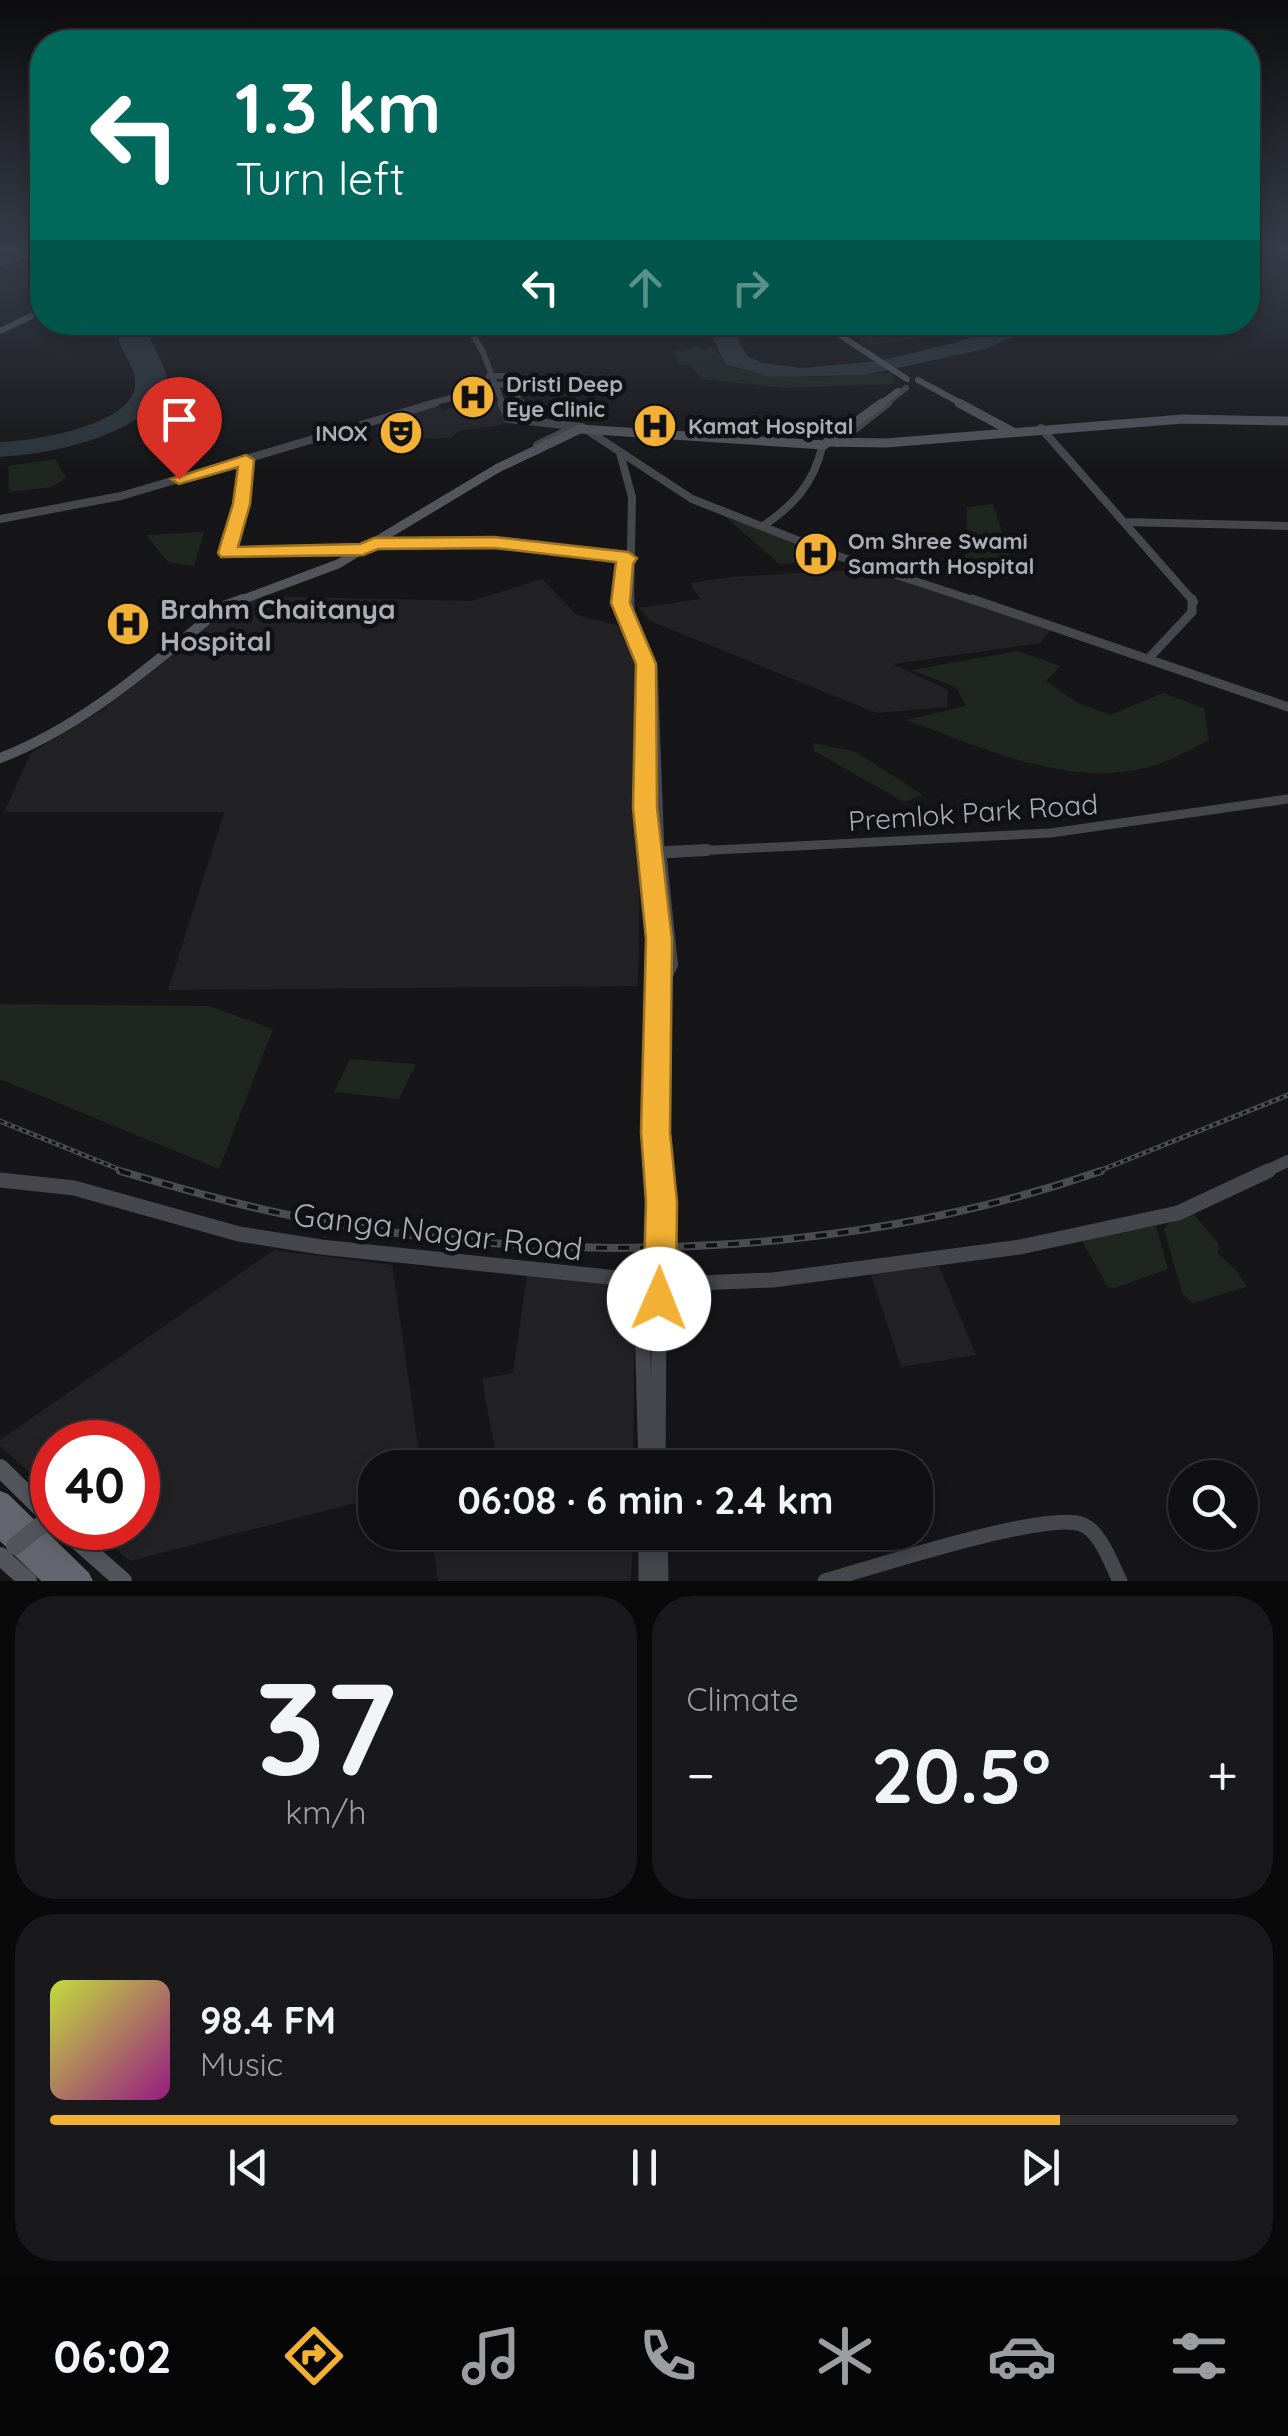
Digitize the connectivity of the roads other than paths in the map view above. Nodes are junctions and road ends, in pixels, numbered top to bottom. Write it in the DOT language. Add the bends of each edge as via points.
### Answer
graph roads {
  1 [pos="473,335"];
  2 [pos="844,335"];
  3 [pos="489,376"];
  4 [pos="514,380"];
  5 [pos="906,382"];
  6 [pos="496,388"];
  7 [pos="510,419"];
  8 [pos="1288,420"];
  9 [pos="569,429"];
  10 [pos="1042,429"];
  11 [pos="592,430"];
  12 [pos="1006,432"];
  13 [pos="832,443"];
  14 [pos="619,452"];
  15 [pos="246,459"];
  16 [pos="493,472"];
  17 [pos="0,518"];
  18 [pos="1124,522"];
  19 [pos="765,526"];
  20 [pos="1288,526"];
  21 [pos="365,547"];
  22 [pos="630,557"];
  23 [pos="1150,656"];
  24 [pos="1288,705"];
  25 [pos="1,755"];
  26 [pos="1288,799"];
  27 [pos="655,853"];
  28 [pos="1288,1161"];
  29 [pos="0,1180"];
  30 [pos="641,1284"];
  31 [pos="650,1432"];
  32 [pos="648,1450"];
  33 [pos="654,1450"];
  34 [pos="0,1468"];
  35 [pos="30,1500"];
  36 [pos="0,1502"];
  37 [pos="0,1525"];
  38 [pos="30,1536"];
  39 [pos="85,1550"];
  40 [pos="646,1550"];
  41 [pos="660,1550"];
  42 [pos="5,1553"];
  43 [pos="28,1581"];
  44 [pos="58,1581"];
  45 [pos="81,1581"];
  46 [pos="123,1581"];
  47 [pos="646,1581"];
  48 [pos="661,1581"];
  49 [pos="825,1581"];
  50 [pos="1120,1581"];
  1 -- 3 [label="street"];
  2 -- 5 [label="main road"];
  3 -- 4 [label="street"];
  3 -- 6 [label="street"];
  4 -- 6 [label="street"];
  4 -- 7 [label="street" via="521,402"];
  5 -- 12 [label="main road"];
  5 -- 13 [label="street"];
  5 -- 16 [label="main road, bridge" via="824,445 583,429"];
  6 -- 7 [label="street"];
  6 -- 15 [label="street"];
  7 -- 9 [label="street"];
  8 -- 10 [label="main road" via="1206,417"];
  9 -- 11 [label="street"];
  9 -- 11 [label="street"];
  9 -- 16 [label="street"];
  10 -- 12 [label="main road"];
  10 -- 18 [label="street"];
  11 -- 13 [label="street"];
  11 -- 14 [label="street"];
  12 -- 13 [label="main road"];
  13 -- 19 [label="street" via="806,490"];
  14 -- 19 [label="street" via="688,496"];
  14 -- 22 [label="street" via="631,483"];
  15 -- 17 [label="street" via="90,505"];
  15 -- 21 [label="street" via="242,504 226,552"];
  16 -- 21 [label="main road"];
  18 -- 20 [label="street"];
  18 -- 23 [label="street" via="1195,604"];
  19 -- 23 [label="street" via="858,563"];
  21 -- 22 [label="street" via="536,544"];
  21 -- 25 [label="main road" via="331,568 229,603 96,710 36,744"];
  22 -- 27 [label="street" via="630,611 653,667"];
  23 -- 24 [label="street"];
  26 -- 27 [label="street, Premlok Park Road" via="1085,829"];
  27 -- 31 [label="street, bridge" via="672,965 660,990 659,1299"];
  28 -- 30 [label="street, Ganga Nagar Road" via="1158,1220 1020,1247 736,1283"];
  29 -- 30 [label="street, Ganga Nagar Road" via="74,1188 239,1234 321,1248"];
  30 -- 31 [label="street"];
  31 -- 32 [label="street"];
  31 -- 33 [label="street"];
  34 -- 35 [label="main road"];
  36 -- 45 [label="highway"];
  37 -- 44 [label="highway"];
  38 -- 42 [label="main road, bridge"];
  39 -- 46 [label="main road"];
  40 -- 47 [label="street"];
  41 -- 48 [label="street"];
  42 -- 43 [label="main road"];
  49 -- 50 [label="street" via="1070,1521 1088,1528"];
}
